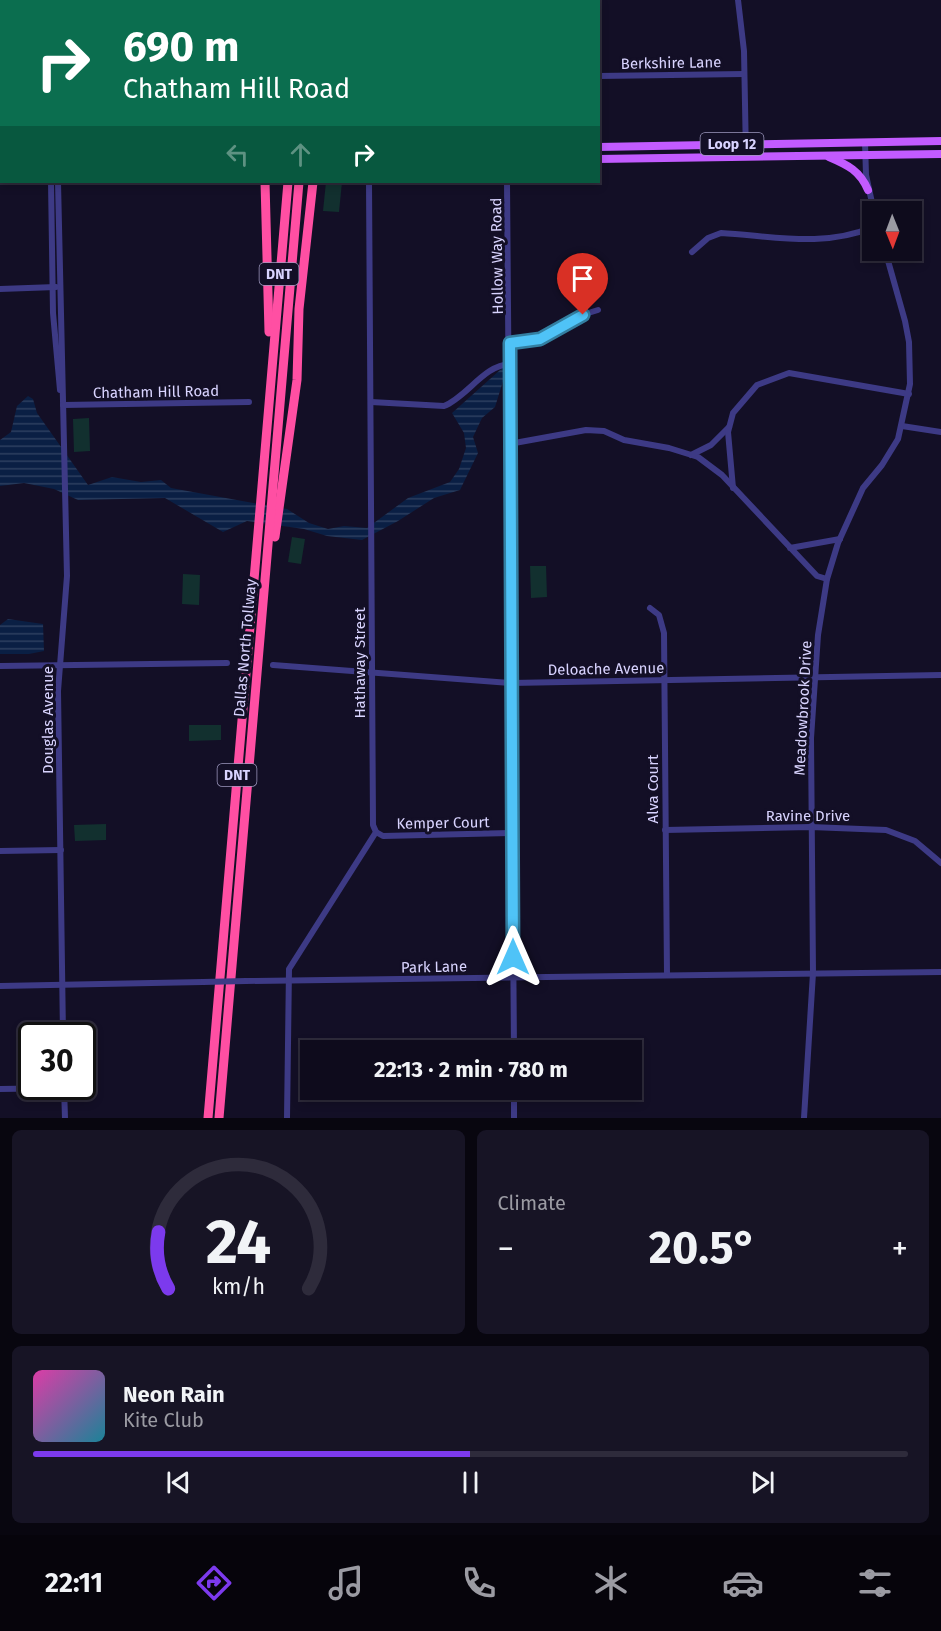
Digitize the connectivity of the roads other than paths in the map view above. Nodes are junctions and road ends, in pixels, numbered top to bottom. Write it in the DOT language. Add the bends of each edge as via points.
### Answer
graph roads {
  1 [pos="738,0"];
  2 [pos="744,74"];
  3 [pos="600,76"];
  4 [pos="941,141"];
  5 [pos="865,142"];
  6 [pos="745,144"];
  7 [pos="600,147"];
  8 [pos="941,154"];
  9 [pos="865,155"];
  10 [pos="825,156"];
  11 [pos="746,157"];
  12 [pos="600,159"];
  13 [pos="51,183"];
  14 [pos="58,183"];
  15 [pos="265,183"];
  16 [pos="288,183"];
  17 [pos="299,183"];
  18 [pos="313,183"];
  19 [pos="369,183"];
  20 [pos="507,183"];
  21 [pos="868,190"];
  22 [pos="871,201"];
  23 [pos="862,232"];
  24 [pos="693,252"];
  25 [pos="888,261"];
  26 [pos="53,287"];
  27 [pos="62,287"];
  28 [pos="0,289"];
  29 [pos="598,310"];
  30 [pos="63,340"];
  31 [pos="55,341"];
  32 [pos="510,343"];
  33 [pos="510,364"];
  34 [pos="271,367"];
  35 [pos="909,394"];
  36 [pos="249,402"];
  37 [pos="371,402"];
  38 [pos="63,405"];
  39 [pos="902,426"];
  40 [pos="729,427"];
  41 [pos="941,432"];
  42 [pos="509,444"];
  43 [pos="691,455"];
  44 [pos="733,488"];
  45 [pos="840,539"];
  46 [pos="790,548"];
  47 [pos="827,579"];
  48 [pos="266,586"];
  49 [pos="650,608"];
  50 [pos="227,663"];
  51 [pos="59,665"];
  52 [pos="273,665"];
  53 [pos="0,666"];
  54 [pos="372,671"];
  55 [pos="941,675"];
  56 [pos="813,677"];
  57 [pos="665,680"];
  58 [pos="511,682"];
  59 [pos="811,827"];
  60 [pos="665,830"];
  61 [pos="376,832"];
  62 [pos="512,833"];
  63 [pos="61,850"];
  64 [pos="0,851"];
  65 [pos="941,863"];
  66 [pos="941,972"];
  67 [pos="813,973"];
  68 [pos="667,974"];
  69 [pos="513,978"];
  70 [pos="287,981"];
  71 [pos="62,985"];
  72 [pos="0,986"];
  73 [pos="63,1022"];
  74 [pos="514,1040"];
  75 [pos="18,1088"];
  76 [pos="0,1089"];
  77 [pos="64,1100"];
  78 [pos="514,1100"];
  79 [pos="64,1118"];
  80 [pos="208,1118"];
  81 [pos="219,1118"];
  82 [pos="287,1118"];
  83 [pos="514,1118"];
  84 [pos="804,1118"];
  1 -- 2 [label="street"];
  2 -- 3 [label="street, Berkshire Lane"];
  2 -- 6 [label="street"];
  4 -- 5 [label="main road, Loop 12"];
  5 -- 6 [label="main road, Loop 12"];
  5 -- 9 [label="street"];
  6 -- 7 [label="main road, Loop 12"];
  6 -- 11 [label="street"];
  8 -- 9 [label="main road, Loop 12"];
  9 -- 10 [label="main road, Loop 12"];
  9 -- 21 [label="street"];
  10 -- 11 [label="main road, Loop 12"];
  10 -- 21 [label="main road" via="852,167"];
  11 -- 12 [label="main road, Loop 12"];
  13 -- 26 [label="street, Douglas Avenue"];
  14 -- 27 [label="street, Douglas Avenue"];
  15 -- 34 [label="highway"];
  16 -- 34 [label="highway, Dallas North Tollway / DNT"];
  17 -- 48 [label="highway, Dallas North Tollway / DNT"];
  18 -- 48 [label="highway" via="299,309 297,380"];
  19 -- 37 [label="street, Hathaway Street"];
  20 -- 32 [label="street, Hollow Way Road"];
  21 -- 22 [label="street"];
  23 -- 24 [label="street" via="821,240 721,233 708,238"];
  25 -- 35 [label="street, Meadowbrook Drive" via="909,342"];
  26 -- 27 [label="street"];
  26 -- 28 [label="street"];
  26 -- 31 [label="street, Douglas Avenue"];
  27 -- 30 [label="street, Douglas Avenue"];
  29 -- 32 [label="street" via="572,318 540,339"];
  30 -- 31 [label="street"];
  30 -- 38 [label="street, Douglas Avenue"];
  31 -- 38 [label="street, Douglas Avenue"];
  32 -- 33 [label="street, Hollow Way Road"];
  33 -- 37 [label="street" via="495,368 444,406"];
  33 -- 42 [label="street, Hollow Way Road"];
  34 -- 80 [label="highway, Dallas North Tollway / DNT"];
  35 -- 39 [label="street, Meadowbrook Drive"];
  35 -- 40 [label="street" via="789,373 757,386 734,412"];
  36 -- 38 [label="street, Chatham Hill Road"];
  37 -- 54 [label="street, Hathaway Street"];
  38 -- 51 [label="street, Douglas Avenue" via="67,576"];
  39 -- 41 [label="street"];
  39 -- 45 [label="street, Meadowbrook Drive" via="882,465 863,488"];
  40 -- 43 [label="street" via="711,445"];
  40 -- 44 [label="street"];
  42 -- 43 [label="street" via="586,430 604,431 624,440"];
  42 -- 58 [label="street, Hollow Way Road"];
  43 -- 44 [label="street" via="713,468"];
  44 -- 46 [label="street"];
  45 -- 46 [label="street"];
  45 -- 47 [label="street, Meadowbrook Drive"];
  46 -- 47 [label="street" via="817,576"];
  47 -- 56 [label="street, Meadowbrook Drive"];
  48 -- 81 [label="highway, Dallas North Tollway / DNT"];
  49 -- 57 [label="street, Alva Court" via="662,622"];
  50 -- 51 [label="street"];
  51 -- 53 [label="street"];
  51 -- 63 [label="street, Douglas Avenue"];
  52 -- 54 [label="street, Deloache Avenue"];
  54 -- 58 [label="street, Deloache Avenue"];
  54 -- 61 [label="street, Hathaway Street"];
  55 -- 56 [label="street, Deloache Avenue"];
  56 -- 57 [label="street, Deloache Avenue"];
  56 -- 59 [label="street, Meadowbrook Drive"];
  57 -- 58 [label="street, Deloache Avenue"];
  57 -- 60 [label="street, Alva Court"];
  58 -- 62 [label="street, Hollow Way Road"];
  59 -- 60 [label="street, Ravine Drive"];
  59 -- 65 [label="street, Ravine Drive" via="872,828 897,833 925,848"];
  59 -- 67 [label="street, Meadowbrook Drive"];
  60 -- 68 [label="street, Alva Court"];
  61 -- 62 [label="street, Kemper Court" via="382,836"];
  61 -- 70 [label="street" via="289,969"];
  62 -- 69 [label="street, Hollow Way Road"];
  63 -- 64 [label="street"];
  63 -- 71 [label="street, Douglas Avenue"];
  66 -- 67 [label="street, Park Lane"];
  67 -- 68 [label="street, Park Lane"];
  67 -- 84 [label="street, Meadowbrook Drive"];
  68 -- 69 [label="street, Park Lane"];
  69 -- 70 [label="street, Park Lane"];
  69 -- 74 [label="street, Hollow Way Road"];
  70 -- 71 [label="street, Park Lane, bridge"];
  70 -- 82 [label="street"];
  71 -- 72 [label="street, Park Lane"];
  71 -- 73 [label="street, Douglas Avenue"];
  75 -- 76 [label="street"];
  77 -- 79 [label="street"];
  78 -- 83 [label="street"];
}
